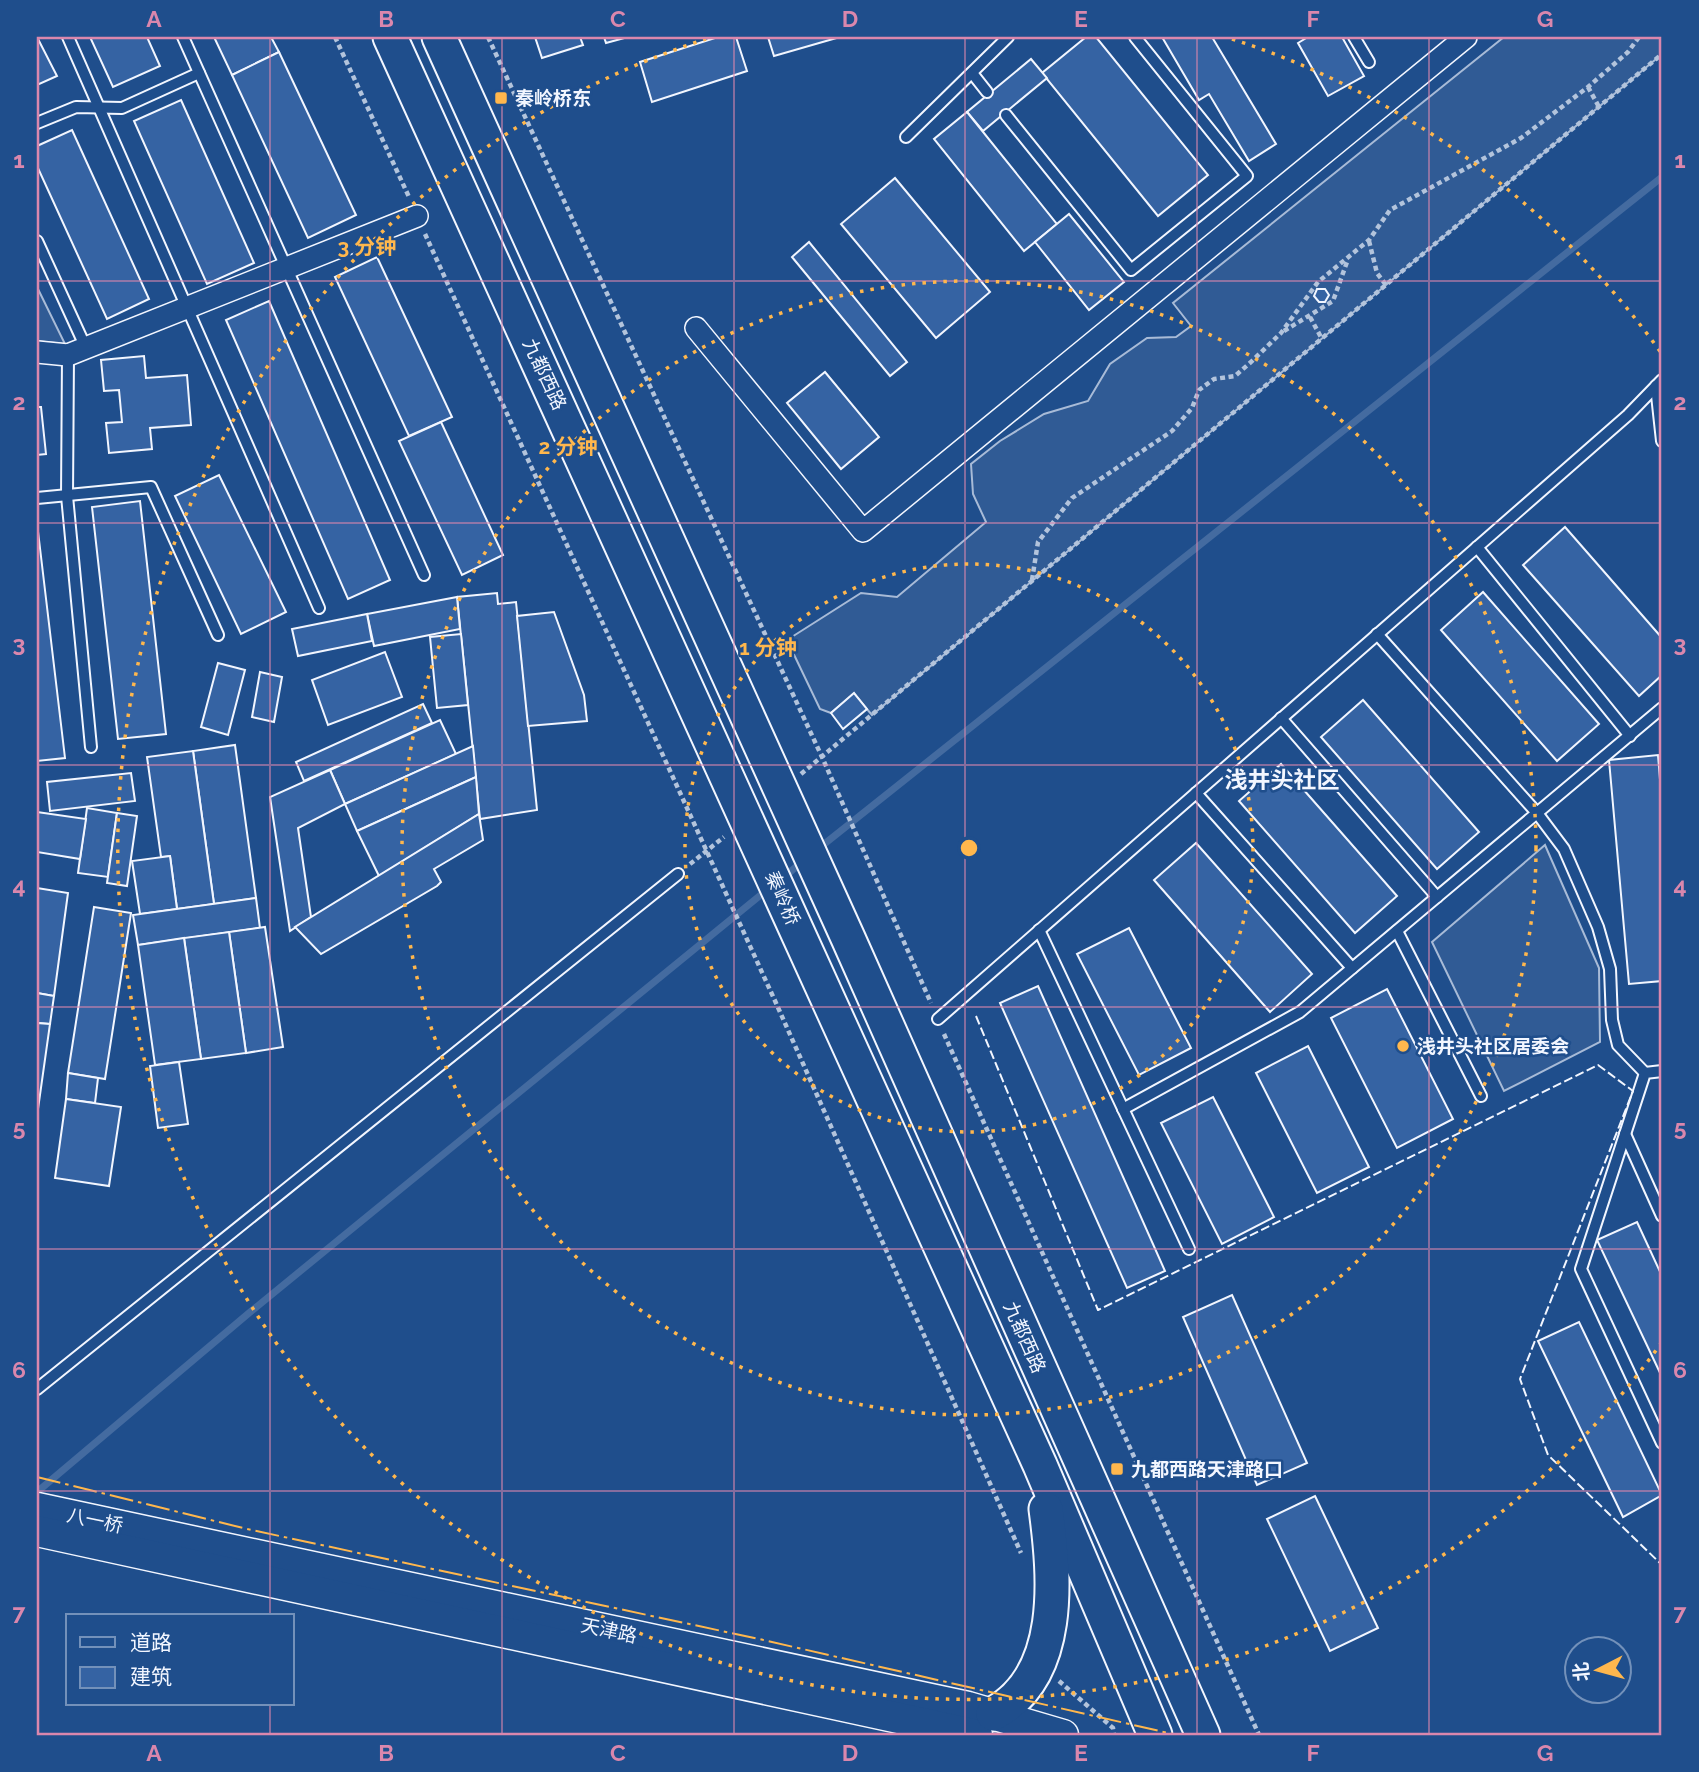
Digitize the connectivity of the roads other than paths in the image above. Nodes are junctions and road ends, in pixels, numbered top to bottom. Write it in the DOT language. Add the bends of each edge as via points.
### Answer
graph roads {
  1 [pos="68,37"];
  2 [pos="183,37"];
  3 [pos="390,37"];
  4 [pos="439,37"];
  5 [pos="1008,37"];
  6 [pos="1135,37"];
  7 [pos="1354,37"];
  8 [pos="1466,37"];
  9 [pos="1369,62"];
  10 [pos="972,73"];
  11 [pos="200,74"];
  12 [pos="987,92"];
  13 [pos="99,107"];
  14 [pos="1006,115"];
  15 [pos="37,123"];
  16 [pos="906,137"];
  17 [pos="417,216"];
  18 [pos="37,241"];
  19 [pos="286,268"];
  20 [pos="187,307"];
  21 [pos="696,328"];
  22 [pos="77,351"];
  23 [pos="37,352"];
  24 [pos="1659,383"];
  25 [pos="1662,441"];
  26 [pos="67,496"];
  27 [pos="37,498"];
  28 [pos="1477,547"];
  29 [pos="424,575"];
  30 [pos="319,608"];
  31 [pos="218,635"];
  32 [pos="1377,635"];
  33 [pos="1662,708"];
  34 [pos="1281,718"];
  35 [pos="1630,736"];
  36 [pos="91,747"];
  37 [pos="1196,793"];
  38 [pos="1537,814"];
  39 [pos="749,823"];
  40 [pos="678,874"];
  41 [pos="1437,897"];
  42 [pos="1039,930"];
  43 [pos="1397,931"];
  44 [pos="1352,968"];
  45 [pos="815,969"];
  46 [pos="938,1019"];
  47 [pos="1662,1071"];
  48 [pos="1645,1073"];
  49 [pos="1481,1096"];
  50 [pos="1123,1109"];
  51 [pos="1625,1134"];
  52 [pos="1662,1216"];
  53 [pos="1189,1249"];
  54 [pos="37,1389"];
  55 [pos="1662,1443"];
  56 [pos="1040,1465"];
  57 [pos="37,1508"];
  58 [pos="37,1531"];
  59 [pos="152,1533"];
  60 [pos="123,1550"];
  61 [pos="985,1725"];
  62 [pos="1063,1735"];
  63 [pos="1155,1735"];
  64 [pos="1203,1735"];
  1 -- 13 [label="lane"];
  2 -- 11 [label="lane"];
  3 -- 39 [label="main road, 九都西路"];
  4 -- 64 [label="main road, 九都西路"];
  5 -- 10 [label="lane"];
  6 -- 14 [label="lane" via="1247,176 1131,270"];
  7 -- 9 [label="lane"];
  8 -- 21 [label="street" via="863,531"];
  10 -- 12 [label="lane"];
  10 -- 16 [label="lane"];
  11 -- 13 [label="lane" via="122,108"];
  11 -- 19 [label="lane"];
  13 -- 15 [label="lane" via="76,107"];
  13 -- 20 [label="lane"];
  17 -- 19 [label="street"];
  18 -- 22 [label="lane"];
  19 -- 20 [label="street"];
  19 -- 29 [label="lane"];
  20 -- 22 [label="street"];
  20 -- 30 [label="lane"];
  22 -- 23 [label="street"];
  22 -- 26 [label="lane"];
  24 -- 25 [label="lane"];
  24 -- 28 [label="lane"];
  26 -- 27 [label="lane"];
  26 -- 31 [label="lane" via="151,487"];
  26 -- 36 [label="lane"];
  28 -- 32 [label="lane"];
  28 -- 35 [label="lane"];
  32 -- 34 [label="lane"];
  32 -- 38 [label="lane"];
  33 -- 35 [label="lane"];
  34 -- 37 [label="lane"];
  34 -- 41 [label="lane"];
  35 -- 38 [label="lane"];
  37 -- 42 [label="lane"];
  37 -- 44 [label="lane"];
  38 -- 41 [label="lane"];
  38 -- 48 [label="lane" via="1564,849 1598,927 1610,969 1618,1045"];
  39 -- 45 [label="main road, 秦岭桥"];
  40 -- 54 [label="lane"];
  41 -- 43 [label="lane"];
  42 -- 46 [label="lane"];
  42 -- 50 [label="lane"];
  43 -- 44 [label="lane"];
  43 -- 49 [label="lane"];
  44 -- 50 [label="lane" via="1300,1012"];
  45 -- 56 [label="main road, 九都西路"];
  47 -- 48 [label="lane"];
  48 -- 51 [label="lane"];
  50 -- 53 [label="lane"];
  51 -- 52 [label="lane"];
  51 -- 55 [label="lane" via="1581,1269"];
  56 -- 61 [label="main road" via="1054,1564 1048,1640 1029,1682"];
  56 -- 63 [label="main road, 九都西路"];
  57 -- 59 [label="main road, 八一桥"];
  58 -- 60 [label="main road, 八一桥"];
  59 -- 61 [label="main road, 天津路"];
  60 -- 61 [label="main road, 天津路"];
  61 -- 62 [label="main road, 天津路"];
}
